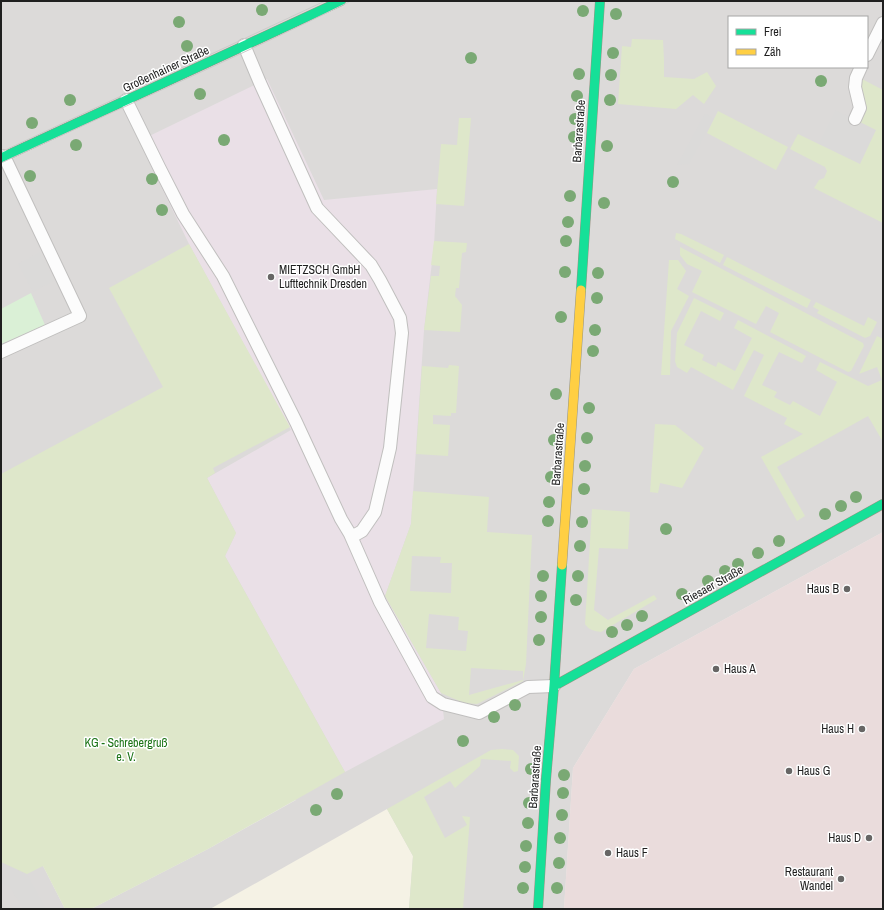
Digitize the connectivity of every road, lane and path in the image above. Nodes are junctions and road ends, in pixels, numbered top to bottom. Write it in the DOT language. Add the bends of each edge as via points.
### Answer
graph roads {
  1 [pos="341,1"];
  2 [pos="600,1"];
  3 [pos="883,22"];
  4 [pos="244,45"];
  5 [pos="868,53"];
  6 [pos="861,68"];
  7 [pos="126,100"];
  8 [pos="855,119"];
  9 [pos="3,157"];
  10 [pos="1,352"];
  11 [pos="883,504"];
  12 [pos="350,534"];
  13 [pos="554,686"];
  14 [pos="538,909"];
  1 -- 4 [label="street, Großenhainer Straße"];
  2 -- 13 [label="street, Barbarastraße"];
  3 -- 5 [label="lane"];
  4 -- 7 [label="street, Großenhainer Straße"];
  4 -- 12 [label="lane" via="317,208 371,265 400,318 402,333 390,448 376,512 362,531 355,535"];
  6 -- 8 [label="lane" via="855,87 860,108"];
  7 -- 9 [label="street, Großenhainer Straße"];
  7 -- 12 [label="lane" via="183,214 222,276"];
  9 -- 10 [label="lane" via="80,316"];
  11 -- 13 [label="street, Riesaer Straße"];
  12 -- 13 [label="lane" via="380,602 432,697 443,704 479,713 528,687"];
  13 -- 14 [label="street, Barbarastraße"];
}
